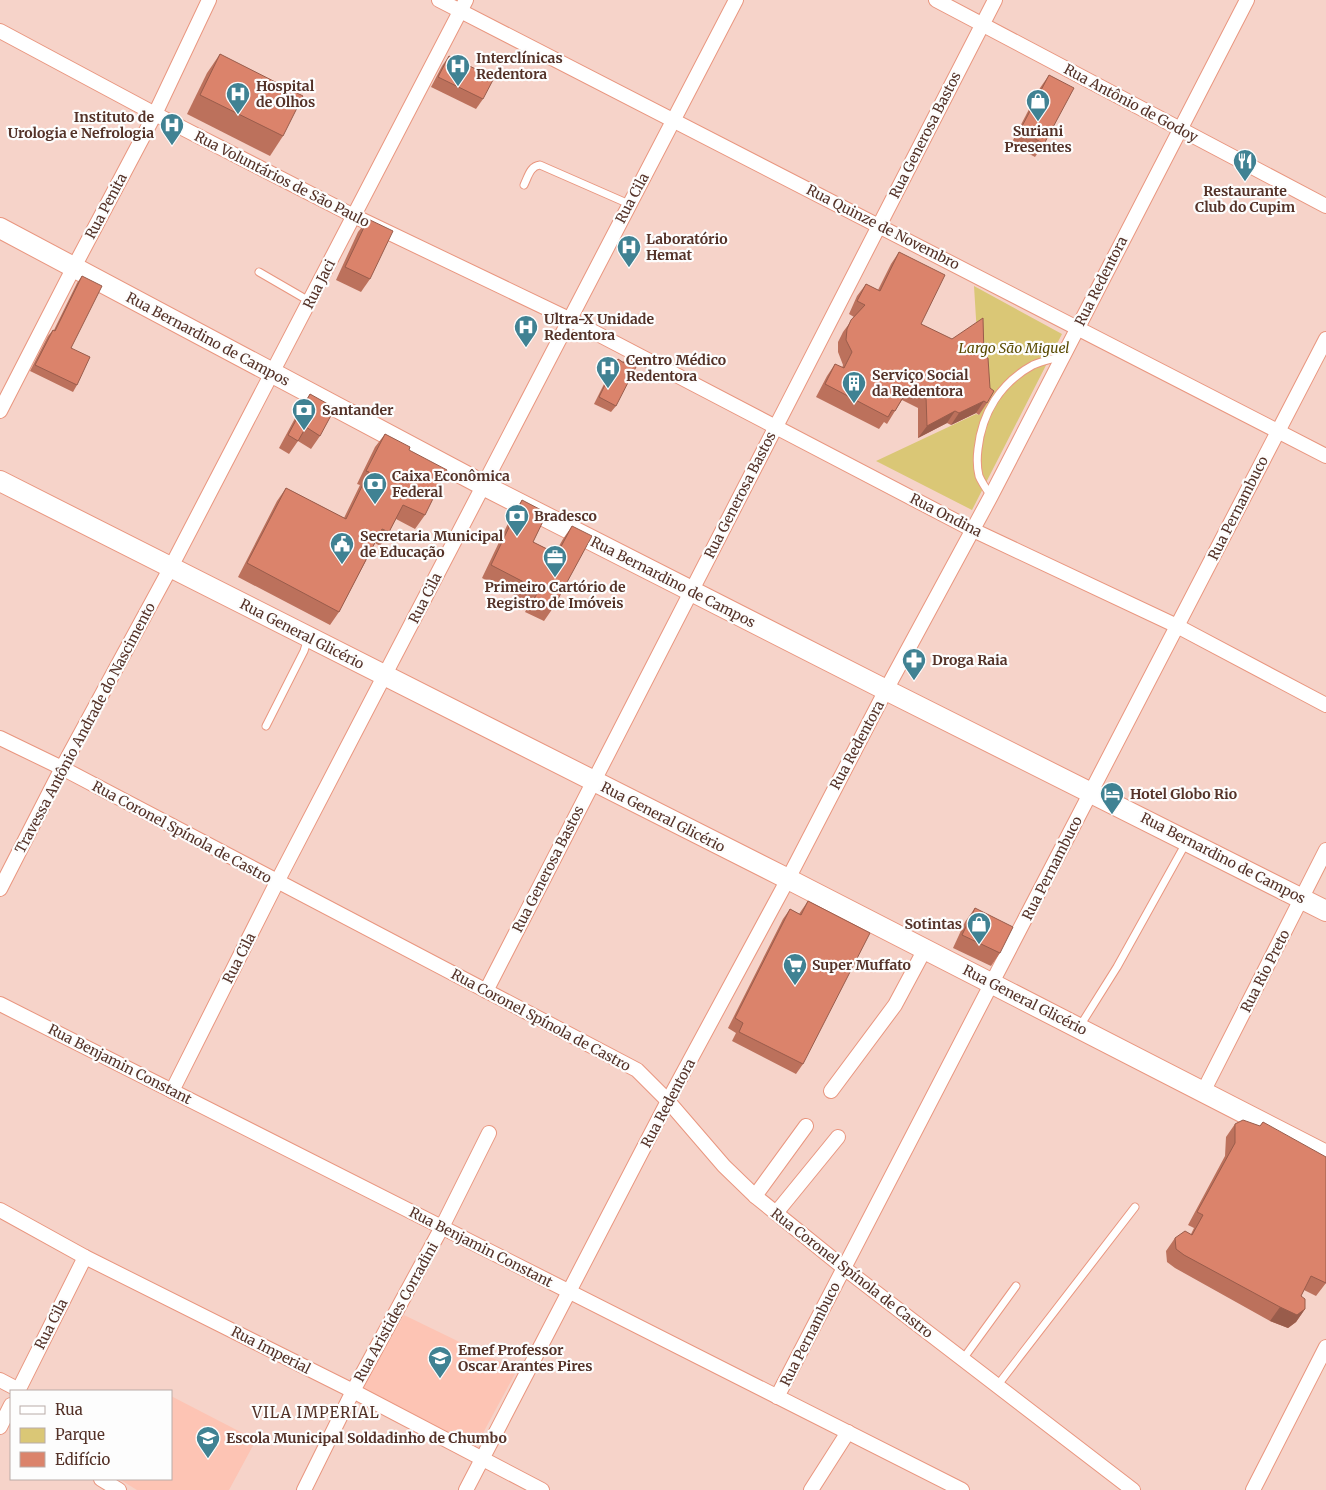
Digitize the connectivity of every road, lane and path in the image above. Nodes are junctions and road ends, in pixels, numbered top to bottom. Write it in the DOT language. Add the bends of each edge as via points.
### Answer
graph roads {
  1 [pos="209,0"];
  2 [pos="439,0"];
  3 [pos="736,0"];
  4 [pos="936,0"];
  5 [pos="995,0"];
  6 [pos="1247,0"];
  7 [pos="463,5"];
  8 [pos="982,24"];
  9 [pos="0,31"];
  10 [pos="155,114"];
  11 [pos="673,122"];
  12 [pos="1179,129"];
  13 [pos="524,185"];
  14 [pos="629,204"];
  15 [pos="1326,206"];
  16 [pos="354,216"];
  17 [pos="879,225"];
  18 [pos="0,228"];
  19 [pos="74,266"];
  20 [pos="259,272"];
  21 [pos="310,301"];
  22 [pos="569,319"];
  23 [pos="1077,328"];
  24 [pos="1326,338"];
  25 [pos="1062,356"];
  26 [pos="272,374"];
  27 [pos="0,411"];
  28 [pos="776,427"];
  29 [pos="1278,432"];
  30 [pos="1326,456"];
  31 [pos="0,480"];
  32 [pos="483,485"];
  33 [pos="991,496"];
  34 [pos="973,530"];
  35 [pos="171,567"];
  36 [pos="691,591"];
  37 [pos="1177,626"];
  38 [pos="309,637"];
  39 [pos="384,676"];
  40 [pos="886,690"];
  41 [pos="1326,705"];
  42 [pos="266,726"];
  43 [pos="0,738"];
  44 [pos="62,768"];
  45 [pos="593,782"];
  46 [pos="1091,792"];
  47 [pos="1188,841"];
  48 [pos="1326,850"];
  49 [pos="788,879"];
  50 [pos="277,882"];
  51 [pos="0,890"];
  52 [pos="1302,898"];
  53 [pos="1326,911"];
  54 [pos="925,950"];
  55 [pos="992,983"];
  56 [pos="486,991"];
  57 [pos="0,1004"];
  58 [pos="1078,1028"];
  59 [pos="172,1091"];
  60 [pos="831,1091"];
  61 [pos="1203,1092"];
  62 [pos="668,1101"];
  63 [pos="806,1126"];
  64 [pos="489,1133"];
  65 [pos="838,1137"];
  66 [pos="1326,1155"];
  67 [pos="755,1196"];
  68 [pos="1136,1207"];
  69 [pos="0,1210"];
  70 [pos="776,1213"];
  71 [pos="442,1227"];
  72 [pos="85,1257"];
  73 [pos="844,1268"];
  74 [pos="1016,1286"];
  75 [pos="571,1292"];
  76 [pos="1326,1348"];
  77 [pos="963,1360"];
  78 [pos="0,1380"];
  79 [pos="997,1386"];
  80 [pos="18,1390"];
  81 [pos="353,1391"];
  82 [pos="777,1397"];
  83 [pos="10,1407"];
  84 [pos="5,1424"];
  85 [pos="848,1432"];
  86 [pos="483,1459"];
  87 [pos="103,1480"];
  88 [pos="119,1490"];
  89 [pos="304,1490"];
  90 [pos="466,1490"];
  91 [pos="542,1490"];
  92 [pos="811,1490"];
  93 [pos="962,1490"];
  94 [pos="1133,1490"];
  95 [pos="1253,1490"];
  1 -- 10 [label="street, Rua Penita"];
  2 -- 7 [label="street, Rua Quinze de Novembro"];
  3 -- 11 [label="street, Rua Cila"];
  4 -- 8 [label="street, Rua Antônio de Godoy"];
  5 -- 8 [label="street, Rua Generosa Bastos"];
  6 -- 12 [label="street, Rua Redentora"];
  7 -- 11 [label="street, Rua Quinze de Novembro"];
  7 -- 16 [label="street, Rua Jaci"];
  8 -- 12 [label="street, Rua Antônio de Godoy"];
  8 -- 17 [label="street, Rua Generosa Bastos"];
  9 -- 10 [label="street, Rua Voluntários de São Paulo"];
  10 -- 16 [label="street, Rua Voluntários de São Paulo"];
  10 -- 19 [label="street, Rua Penita"];
  11 -- 14 [label="street, Rua Cila"];
  11 -- 17 [label="street, Rua Quinze de Novembro"];
  12 -- 15 [label="street, Rua Antônio de Godoy"];
  12 -- 23 [label="street, Rua Redentora"];
  13 -- 14 [label="lane" via="532,168 540,166"];
  14 -- 22 [label="street, Rua Cila"];
  16 -- 21 [label="street, Rua Jaci"];
  16 -- 22 [label="street, Rua Voluntários de São Paulo"];
  17 -- 23 [label="street, Rua Quinze de Novembro"];
  17 -- 28 [label="street, Rua Generosa Bastos"];
  18 -- 19 [label="street, Rua Bernardino de Campos"];
  19 -- 26 [label="street, Rua Bernardino de Campos"];
  19 -- 27 [label="street, Rua Penita"];
  20 -- 21 [label="lane"];
  21 -- 26 [label="street, Rua Jaci"];
  22 -- 28 [label="street, Rua Ondina"];
  22 -- 32 [label="street, Rua Cila"];
  23 -- 25 [label="street, Rua Redentora"];
  23 -- 29 [label="street, Rua Quinze de Novembro"];
  24 -- 29 [label="street, Rua Pernambuco"];
  25 -- 33 [label="street, Rua Redentora"];
  25 -- 33 [label="lane" via="1034,365 1012,380 987,411 977,456 979,475"];
  26 -- 32 [label="street, Rua Bernardino de Campos"];
  26 -- 35 [label="street, Rua Jaci"];
  28 -- 34 [label="street, Rua Ondina"];
  28 -- 36 [label="street, Rua Generosa Bastos"];
  29 -- 30 [label="street, Rua Quinze de Novembro"];
  29 -- 37 [label="street, Rua Pernambuco"];
  31 -- 35 [label="street, Rua General Glicério"];
  32 -- 36 [label="street, Rua Bernardino de Campos"];
  32 -- 39 [label="street, Rua Cila"];
  33 -- 34 [label="street, Rua Redentora"];
  34 -- 37 [label="street, Rua Ondina"];
  34 -- 40 [label="street, Rua Redentora"];
  35 -- 38 [label="street, Rua General Glicério"];
  35 -- 44 [label="street, Travessa Antônio Andrade do Nascimento"];
  36 -- 40 [label="street, Rua Bernardino de Campos"];
  36 -- 45 [label="street, Rua Generosa Bastos"];
  37 -- 41 [label="street, Rua Ondina"];
  37 -- 46 [label="street, Rua Pernambuco"];
  38 -- 39 [label="street, Rua General Glicério"];
  38 -- 42 [label="lane"];
  39 -- 45 [label="street, Rua General Glicério"];
  39 -- 50 [label="street, Rua Cila"];
  40 -- 46 [label="street, Rua Bernardino de Campos"];
  40 -- 49 [label="street, Rua Redentora"];
  43 -- 44 [label="street, Rua Coronel Spínola de Castro"];
  44 -- 50 [label="street, Rua Coronel Spínola de Castro"];
  44 -- 51 [label="street, Travessa Antônio Andrade do Nascimento"];
  45 -- 49 [label="street, Rua General Glicério"];
  45 -- 56 [label="street, Rua Generosa Bastos"];
  46 -- 47 [label="street, Rua Bernardino de Campos"];
  46 -- 55 [label="street, Rua Pernambuco"];
  47 -- 52 [label="street, Rua Bernardino de Campos"];
  47 -- 58 [label="lane" via="1117,967"];
  48 -- 52 [label="street, Rua Rio Preto"];
  49 -- 54 [label="street, Rua General Glicério"];
  49 -- 62 [label="street, Rua Redentora"];
  50 -- 56 [label="street, Rua Coronel Spínola de Castro"];
  50 -- 59 [label="street, Rua Cila"];
  52 -- 53 [label="street, Rua Bernardino de Campos"];
  52 -- 61 [label="street, Rua Rio Preto"];
  54 -- 55 [label="street, Rua General Glicério"];
  54 -- 60 [label="street" via="895,1005"];
  55 -- 58 [label="street, Rua General Glicério"];
  55 -- 73 [label="street, Rua Pernambuco"];
  56 -- 62 [label="street, Rua Coronel Spínola de Castro" via="637,1070"];
  57 -- 59 [label="street, Rua Benjamin Constant"];
  58 -- 61 [label="street, Rua General Glicério"];
  59 -- 71 [label="street, Rua Benjamin Constant"];
  61 -- 66 [label="street, Rua General Glicério"];
  62 -- 67 [label="street, Rua Coronel Spínola de Castro" via="724,1166"];
  62 -- 75 [label="street, Rua Redentora"];
  63 -- 67 [label="street"];
  64 -- 71 [label="street, Rua Aristides Corradini"];
  65 -- 70 [label="street"];
  67 -- 70 [label="street, Rua Coronel Spínola de Castro"];
  68 -- 79 [label="lane"];
  69 -- 72 [label="street, Rua Imperial"];
  70 -- 73 [label="street, Rua Coronel Spínola de Castro"];
  71 -- 75 [label="street, Rua Benjamin Constant"];
  71 -- 81 [label="street, Rua Aristides Corradini"];
  72 -- 80 [label="street, Rua Cila"];
  72 -- 81 [label="street, Rua Imperial"];
  73 -- 77 [label="street, Rua Coronel Spínola de Castro"];
  73 -- 82 [label="street, Rua Pernambuco"];
  74 -- 77 [label="lane"];
  75 -- 82 [label="street, Rua Benjamin Constant"];
  75 -- 86 [label="street, Rua Redentora"];
  76 -- 95 [label="street"];
  77 -- 79 [label="street, Rua Coronel Spínola de Castro"];
  78 -- 80 [label="street"];
  79 -- 94 [label="street, Rua Coronel Spínola de Castro"];
  81 -- 86 [label="street, Rua Imperial"];
  81 -- 89 [label="street, Rua Aristides Corradini"];
  82 -- 85 [label="street, Rua Benjamin Constant"];
  83 -- 84 [label="street"];
  85 -- 92 [label="street"];
  85 -- 93 [label="street, Rua Benjamin Constant"];
  86 -- 90 [label="street, Rua Redentora"];
  86 -- 91 [label="street, Rua Imperial"];
  87 -- 88 [label="street"];
}
